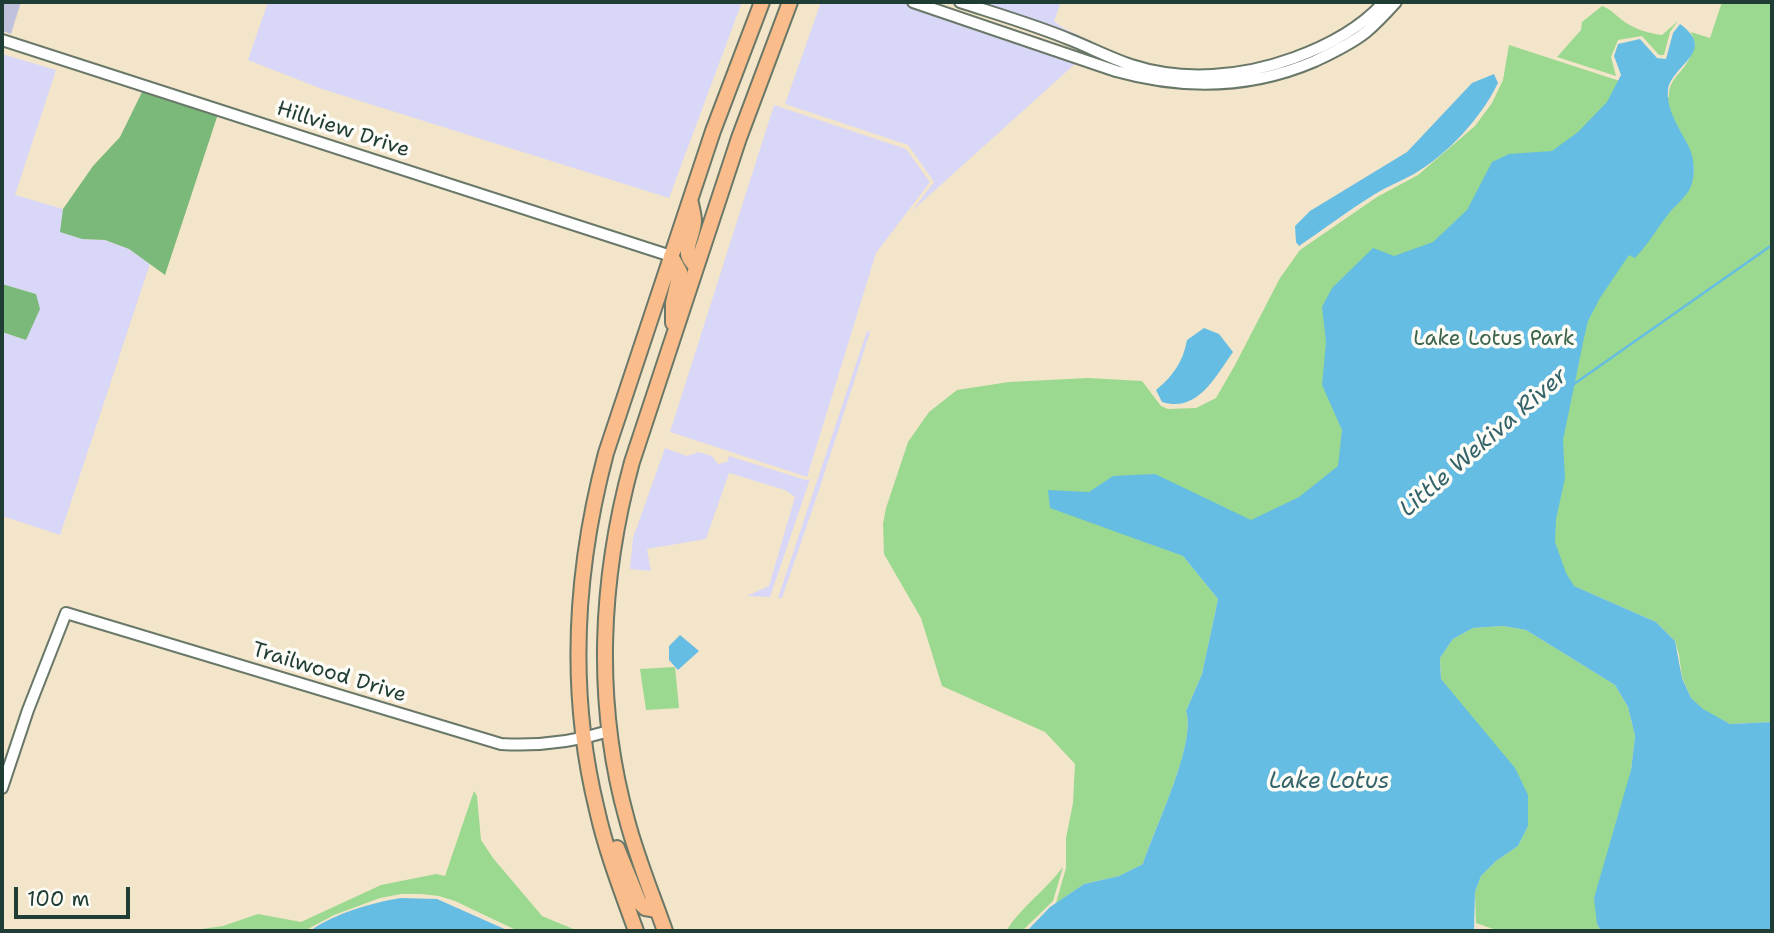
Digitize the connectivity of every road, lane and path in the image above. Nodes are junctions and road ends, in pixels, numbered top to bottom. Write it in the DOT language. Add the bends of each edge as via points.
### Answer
graph roads {
  1 [pos="762,2"];
  2 [pos="790,2"];
  3 [pos="913,2"];
  4 [pos="960,2"];
  5 [pos="1384,2"];
  6 [pos="1396,2"];
  7 [pos="2,40"];
  8 [pos="691,198"];
  9 [pos="671,256"];
  10 [pos="696,266"];
  11 [pos="673,335"];
  12 [pos="610,737"];
  13 [pos="584,739"];
  14 [pos="2,788"];
  15 [pos="597,810"];
  16 [pos="657,910"];
  17 [pos="636,931"];
  18 [pos="665,931"];
  1 -- 8 [label="main road"];
  2 -- 10 [label="main road"];
  3 -- 6 [label="street" via="1116,71 1189,85 1252,81 1306,65 1365,33"];
  4 -- 5 [label="street" via="1133,66 1189,75 1227,75 1312,51 1340,37"];
  7 -- 9 [label="street, Hillview Drive"];
  8 -- 9 [label="main road"];
  8 -- 10 [label="main road" via="694,222 687,251"];
  9 -- 11 [label="main road" via="680,272 673,303"];
  9 -- 13 [label="main road" via="606,453 590,523 578,630"];
  10 -- 11 [label="main road"];
  11 -- 12 [label="main road" via="615,529 605,633"];
  12 -- 13 [label="street, Trailwood Drive"];
  12 -- 16 [label="main road" via="627,819"];
  13 -- 14 [label="street, Trailwood Drive" via="516,744 485,740 66,613"];
  13 -- 15 [label="main road"];
  15 -- 16 [label="main road" via="610,830 639,902"];
  15 -- 17 [label="main road"];
  16 -- 18 [label="main road"];
}
